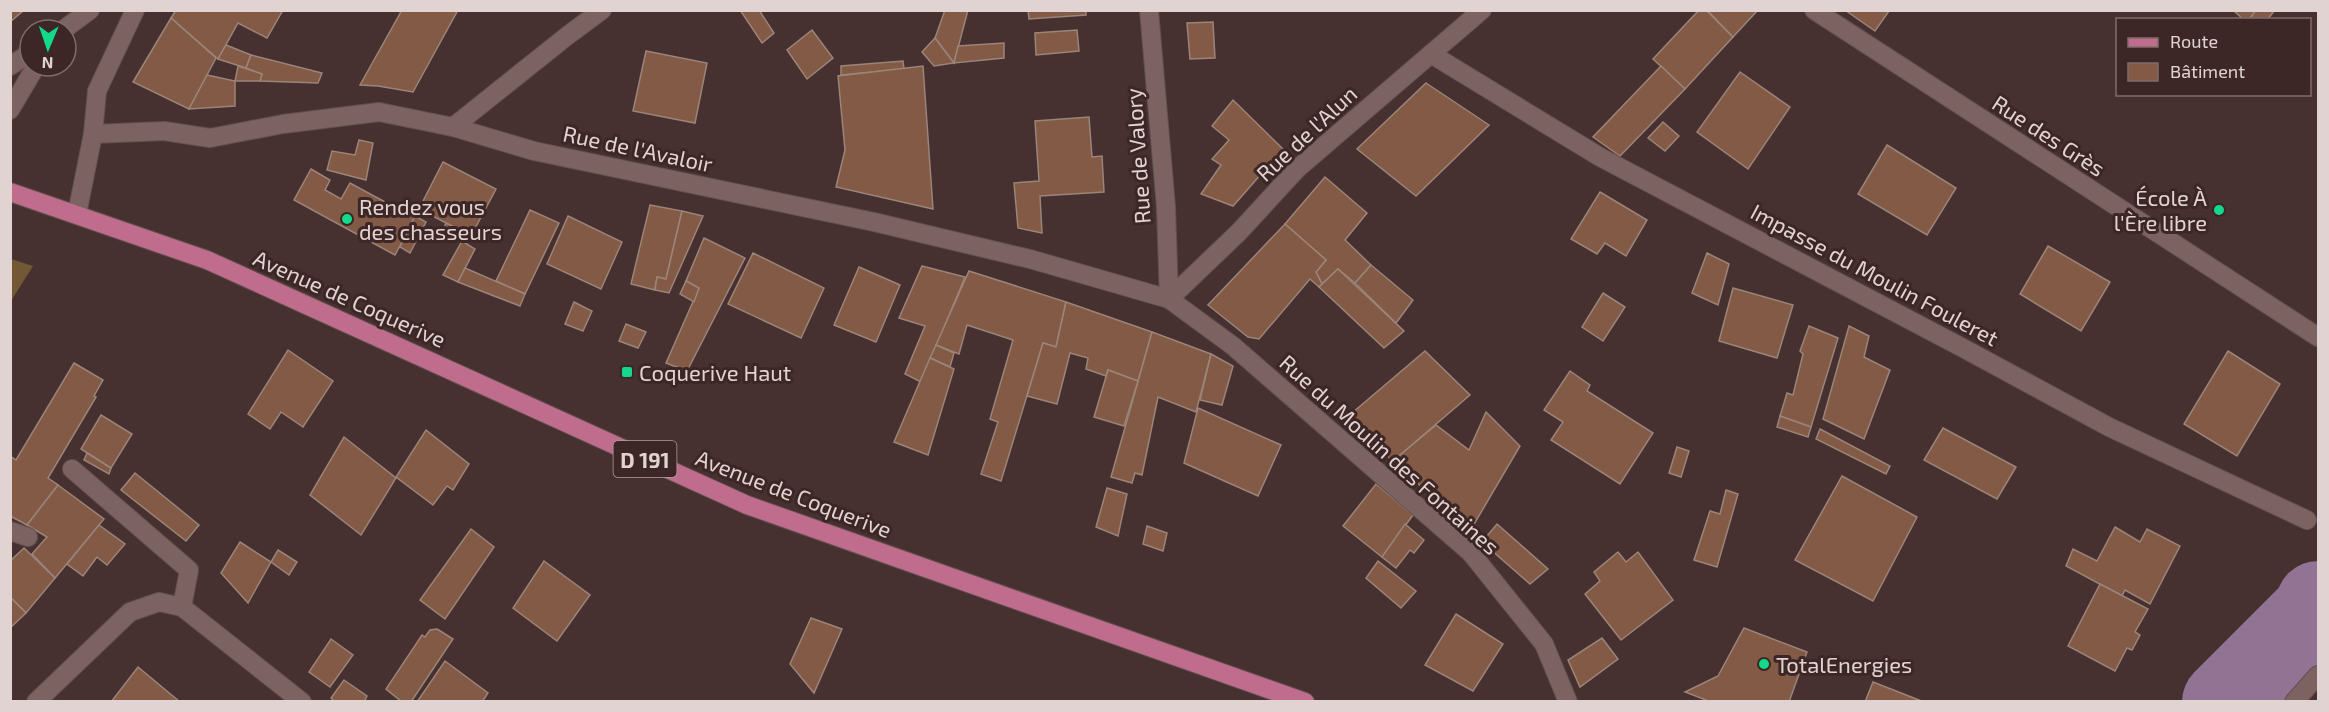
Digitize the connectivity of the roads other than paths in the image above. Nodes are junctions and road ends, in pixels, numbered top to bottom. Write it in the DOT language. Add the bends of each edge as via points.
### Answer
graph roads {
  1 [pos="135,10"];
  2 [pos="602,10"];
  3 [pos="1149,10"];
  4 [pos="1482,10"];
  5 [pos="1814,10"];
  6 [pos="1431,54"];
  7 [pos="29,78"];
  8 [pos="10,110"];
  9 [pos="453,127"];
  10 [pos="93,134"];
  11 [pos="10,192"];
  12 [pos="77,214"];
  13 [pos="1169,299"];
  14 [pos="2319,338"];
  15 [pos="72,469"];
  16 [pos="2307,520"];
  17 [pos="10,531"];
  18 [pos="28,537"];
  19 [pos="182,607"];
  20 [pos="2319,675"];
  21 [pos="36,702"];
  22 [pos="302,702"];
  23 [pos="1305,702"];
  24 [pos="1568,702"];
  25 [pos="2294,702"];
  1 -- 10 [label="street" via="97,91"];
  2 -- 9 [label="street"];
  3 -- 13 [label="street, Rue de Valory" via="1166,207"];
  4 -- 6 [label="street, Rue de l'Alun"];
  5 -- 14 [label="street, Rue des Grès"];
  6 -- 13 [label="street, Rue de l'Alun" via="1297,168 1239,232"];
  6 -- 16 [label="street, Impasse du Moulin Fouleret" via="1600,157 2109,427"];
  7 -- 8 [label="street"];
  9 -- 10 [label="street, Rue de l'Avaloir" via="379,112 210,138 164,130"];
  9 -- 13 [label="street, Rue de l'Avaloir" via="534,151 1018,256"];
  10 -- 12 [label="street"];
  11 -- 12 [label="main road, Avenue de Coquerive / D 191"];
  12 -- 23 [label="main road, Avenue de Coquerive / D 191" via="207,260 747,506"];
  13 -- 24 [label="street, Rue du Moulin des Fontaines" via="1233,346 1471,553 1544,644"];
  15 -- 19 [label="street" via="189,570"];
  17 -- 18 [label="street"];
  19 -- 21 [label="street" via="159,602 130,612"];
  19 -- 22 [label="street"];
  20 -- 25 [label="street"];
}
